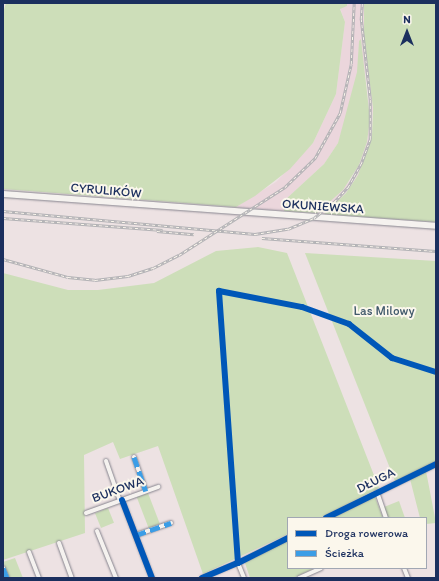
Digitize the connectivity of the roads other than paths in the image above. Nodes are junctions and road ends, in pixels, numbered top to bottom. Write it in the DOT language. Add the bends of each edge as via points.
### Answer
graph roads {
  1 [pos="3,194"];
  2 [pos="208,210"];
  3 [pos="436,226"];
  4 [pos="134,457"];
  5 [pos="106,461"];
  6 [pos="436,464"];
  7 [pos="158,487"];
  8 [pos="146,491"];
  9 [pos="377,492"];
  10 [pos="121,500"];
  11 [pos="86,513"];
  12 [pos="328,517"];
  13 [pos="386,517"];
  14 [pos="171,522"];
  15 [pos="97,532"];
  16 [pos="136,535"];
  17 [pos="287,538"];
  18 [pos="59,543"];
  19 [pos="30,552"];
  20 [pos="238,563"];
  21 [pos="3,568"];
  22 [pos="319,569"];
  23 [pos="7,578"];
  24 [pos="39,578"];
  25 [pos="72,578"];
  26 [pos="116,578"];
  27 [pos="152,578"];
  28 [pos="202,578"];
  29 [pos="244,578"];
  30 [pos="299,578"];
  1 -- 2 [label="main road, CYRULIKÓW"];
  2 -- 3 [label="main road, OKUNIEWSKA"];
  4 -- 8 [label="street"];
  5 -- 10 [label="street"];
  6 -- 9 [label="street, DŁUGA"];
  7 -- 8 [label="street, BUKOWA"];
  8 -- 10 [label="street, BUKOWA"];
  9 -- 12 [label="street, DŁUGA"];
  9 -- 13 [label="street"];
  10 -- 11 [label="street, BUKOWA"];
  10 -- 16 [label="street"];
  14 -- 16 [label="street"];
  15 -- 26 [label="street"];
  16 -- 27 [label="street"];
  17 -- 20 [label="street"];
  18 -- 25 [label="street"];
  19 -- 24 [label="street"];
  20 -- 28 [label="street"];
  20 -- 29 [label="street"];
  21 -- 23 [label="street"];
  22 -- 30 [label="street"];
}
